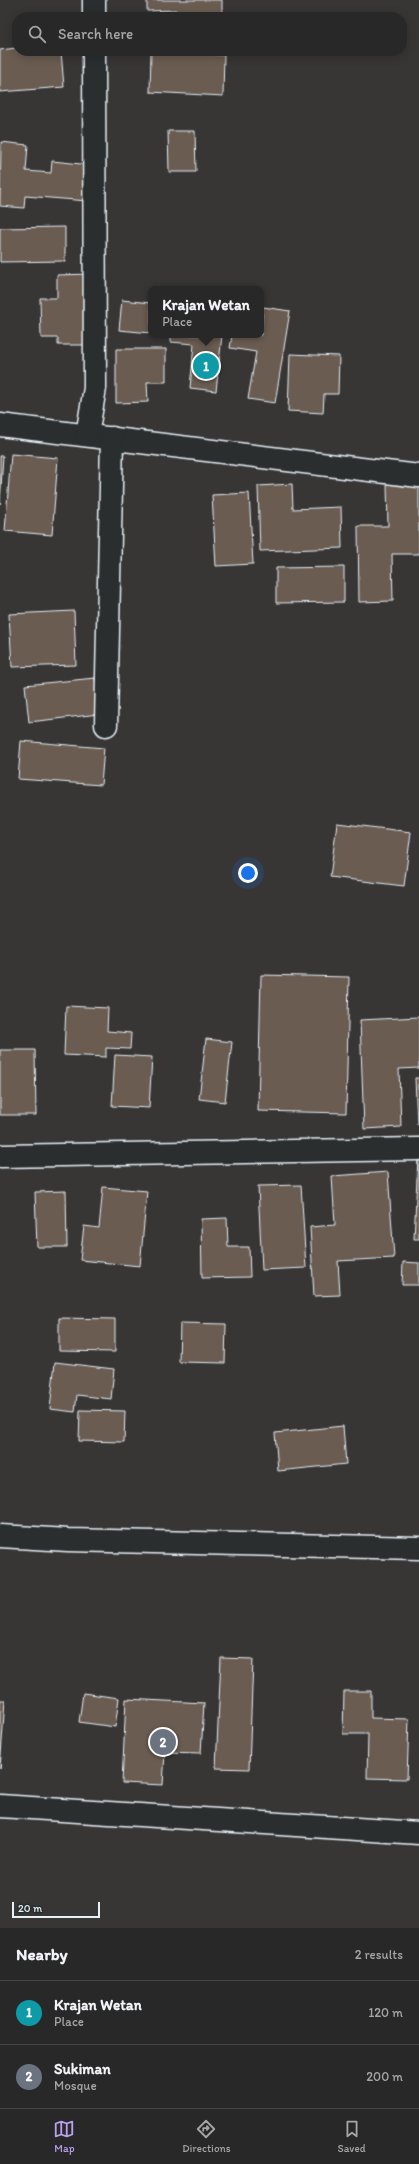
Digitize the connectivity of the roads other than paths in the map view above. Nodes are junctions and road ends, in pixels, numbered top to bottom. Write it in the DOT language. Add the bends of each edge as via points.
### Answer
graph roads {
  1 [pos="94,0"];
  2 [pos="94,12"];
  3 [pos="94,56"];
  4 [pos="0,425"];
  5 [pos="87,435"];
  6 [pos="112,438"];
  7 [pos="419,476"];
  8 [pos="106,725"];
  9 [pos="419,1149"];
  10 [pos="0,1156"];
  11 [pos="0,1536"];
  12 [pos="419,1548"];
  13 [pos="0,1806"];
  14 [pos="419,1833"];
  1 -- 2 [label="street"];
  3 -- 5 [label="street" via="94,388"];
  4 -- 5 [label="street"];
  5 -- 6 [label="street"];
  6 -- 7 [label="street"];
  6 -- 8 [label="street"];
  9 -- 10 [label="street"];
  11 -- 12 [label="street" via="68,1540"];
  13 -- 14 [label="street"];
}
